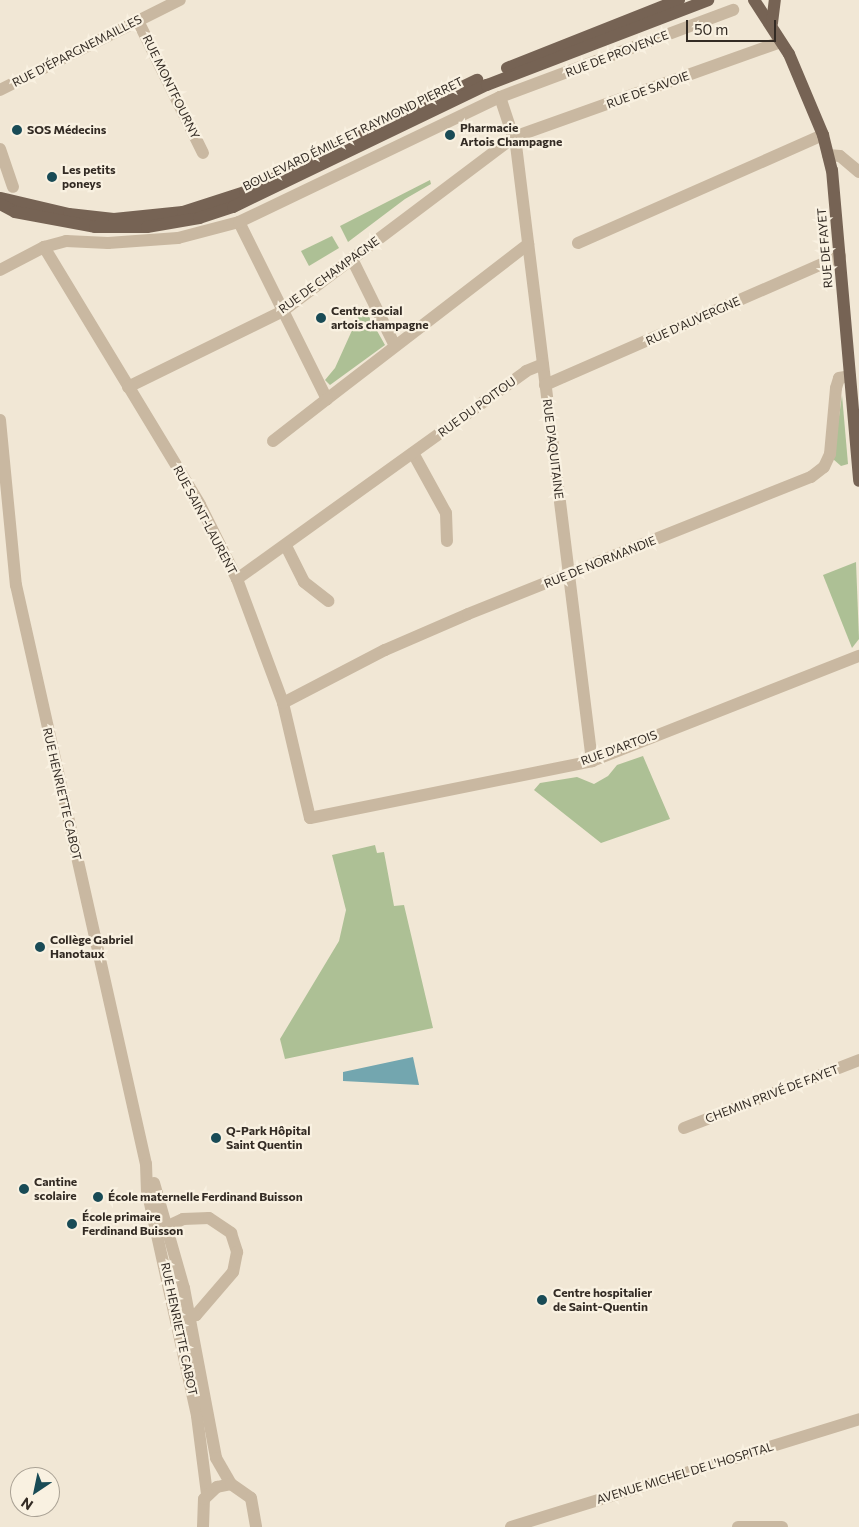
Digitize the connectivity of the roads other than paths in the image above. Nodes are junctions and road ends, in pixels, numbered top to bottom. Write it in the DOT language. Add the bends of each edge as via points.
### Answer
graph roads {
  1 [pos="180,0"];
  2 [pos="679,0"];
  3 [pos="708,0"];
  4 [pos="754,0"];
  5 [pos="775,0"];
  6 [pos="733,10"];
  7 [pos="138,20"];
  8 [pos="772,23"];
  9 [pos="782,42"];
  10 [pos="0,90"];
  11 [pos="500,97"];
  12 [pos="822,134"];
  13 [pos="514,137"];
  14 [pos="0,149"];
  15 [pos="203,153"];
  16 [pos="828,155"];
  17 [pos="859,172"];
  18 [pos="13,187"];
  19 [pos="0,198"];
  20 [pos="0,204"];
  21 [pos="239,222"];
  22 [pos="95,228"];
  23 [pos="108,243"];
  24 [pos="578,243"];
  25 [pos="528,244"];
  26 [pos="44,247"];
  27 [pos="840,256"];
  28 [pos="352,259"];
  29 [pos="0,270"];
  30 [pos="283,311"];
  31 [pos="395,346"];
  32 [pos="543,364"];
  33 [pos="850,376"];
  34 [pos="545,385"];
  35 [pos="128,387"];
  36 [pos="327,399"];
  37 [pos="0,420"];
  38 [pos="273,441"];
  39 [pos="858,450"];
  40 [pos="413,454"];
  41 [pos="859,482"];
  42 [pos="4,498"];
  43 [pos="447,541"];
  44 [pos="286,546"];
  45 [pos="569,575"];
  46 [pos="237,579"];
  47 [pos="328,601"];
  48 [pos="859,656"];
  49 [pos="283,702"];
  50 [pos="592,761"];
  51 [pos="310,818"];
  52 [pos="859,1060"];
  53 [pos="684,1128"];
  54 [pos="146,1164"];
  55 [pos="166,1226"];
  56 [pos="163,1254"];
  57 [pos="190,1316"];
  58 [pos="859,1419"];
  59 [pos="231,1484"];
  60 [pos="208,1494"];
  61 [pos="203,1527"];
  62 [pos="256,1527"];
  63 [pos="511,1527"];
  64 [pos="738,1527"];
  65 [pos="782,1527"];
  1 -- 7 [label="street, RUE D'ÉPARGNEMAILLES"];
  2 -- 19 [label="main road, BOULEVARD ÉMILE ET RAYMOND PIERRET" via="484,77 222,202 183,212 114,219 69,214"];
  3 -- 22 [label="main road, BOULEVARD ÉMILE ET RAYMOND PIERRET" via="487,85 234,207 162,225"];
  4 -- 8 [label="main road, RUE DE FAYET"];
  5 -- 8 [label="main road"];
  6 -- 11 [label="street, RUE DE PROVENCE"];
  7 -- 10 [label="street, RUE D'ÉPARGNEMAILLES"];
  7 -- 15 [label="street, RUE MONTFOURNY"];
  8 -- 9 [label="main road, RUE DE FAYET"];
  9 -- 12 [label="main road, RUE DE FAYET"];
  9 -- 13 [label="street, RUE DE SAVOIE"];
  11 -- 13 [label="street, RUE D'AQUITAINE"];
  11 -- 21 [label="street"];
  12 -- 16 [label="main road, RUE DE FAYET"];
  12 -- 24 [label="street"];
  13 -- 25 [label="street, RUE D'AQUITAINE"];
  13 -- 28 [label="street, RUE DE CHAMPAGNE"];
  14 -- 18 [label="street"];
  16 -- 17 [label="street" via="840,156"];
  16 -- 27 [label="main road, RUE DE FAYET"];
  20 -- 22 [label="main road, BOULEVARD ÉMILE ET RAYMOND PIERRET" via="16,212"];
  21 -- 23 [label="street" via="178,238"];
  21 -- 30 [label="street"];
  22 -- 23 [label="street"];
  23 -- 26 [label="street" via="66,241"];
  25 -- 31 [label="street"];
  25 -- 32 [label="street, RUE D'AQUITAINE"];
  26 -- 29 [label="street"];
  26 -- 35 [label="street, RUE SAINT-LAURENT"];
  27 -- 33 [label="main road, RUE DE FAYET"];
  27 -- 34 [label="street, RUE D'AUVERGNE"];
  28 -- 30 [label="street, RUE DE CHAMPAGNE"];
  28 -- 31 [label="street"];
  30 -- 35 [label="street, RUE DE CHAMPAGNE"];
  30 -- 36 [label="street"];
  31 -- 36 [label="street"];
  32 -- 34 [label="street, RUE D'AQUITAINE"];
  32 -- 40 [label="street, RUE DU POITOU" via="526,371"];
  33 -- 39 [label="main road, RUE DE FAYET"];
  33 -- 45 [label="street, RUE DE NORMANDIE" via="839,378 836,388 830,454 824,467 811,476"];
  34 -- 45 [label="street, RUE D'AQUITAINE"];
  35 -- 46 [label="street, RUE SAINT-LAURENT" via="200,505"];
  36 -- 38 [label="street"];
  37 -- 42 [label="street, RUE HENRIETTE CABOT"];
  39 -- 41 [label="main road, RUE DE FAYET"];
  40 -- 43 [label="street" via="446,513"];
  40 -- 44 [label="street, RUE DU POITOU"];
  42 -- 54 [label="street, RUE HENRIETTE CABOT" via="23,624"];
  44 -- 46 [label="street, RUE DU POITOU"];
  44 -- 47 [label="street" via="304,582"];
  45 -- 49 [label="street, RUE DE NORMANDIE" via="385,650"];
  45 -- 50 [label="street, RUE D'AQUITAINE"];
  46 -- 49 [label="street, RUE SAINT-LAURENT"];
  48 -- 50 [label="street, RUE D'ARTOIS"];
  49 -- 51 [label="street, RUE SAINT-LAURENT"];
  50 -- 51 [label="street, RUE D'ARTOIS"];
  52 -- 53 [label="street, CHEMIN PRIVÉ DE FAYET"];
  54 -- 55 [label="street, RUE HENRIETTE CABOT"];
  54 -- 56 [label="street, RUE HENRIETTE CABOT" via="147,1190"];
  55 -- 57 [label="street, RUE HENRIETTE CABOT"];
  55 -- 57 [label="street" via="183,1219 209,1218 231,1233 237,1252 233,1272 196,1315"];
  56 -- 57 [label="street" via="173,1270 184,1317"];
  56 -- 60 [label="street, RUE HENRIETTE CABOT" via="197,1416"];
  57 -- 59 [label="street, RUE HENRIETTE CABOT" via="216,1458"];
  58 -- 63 [label="street, AVENUE MICHEL DE L'HOSPITAL"];
  59 -- 60 [label="street"];
  59 -- 62 [label="street" via="251,1498"];
  60 -- 61 [label="street" via="202,1504"];
  64 -- 65 [label="street"];
}
